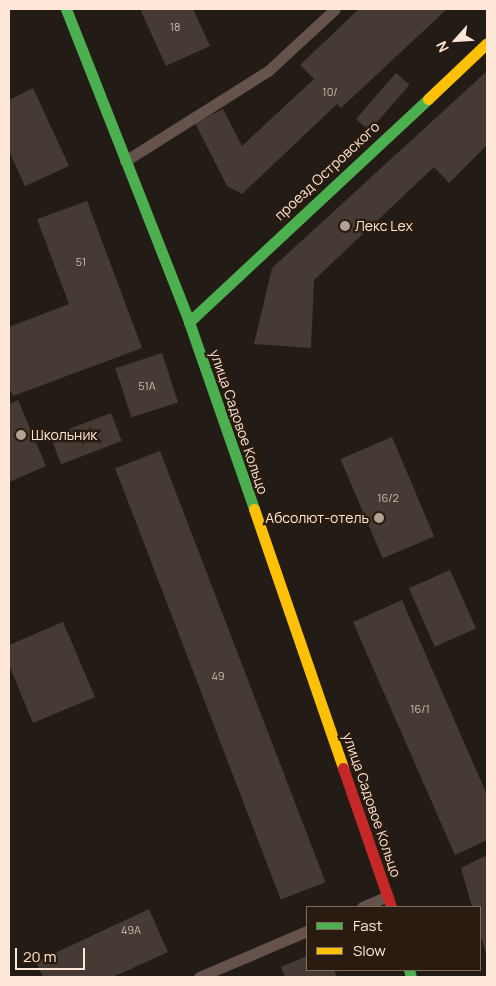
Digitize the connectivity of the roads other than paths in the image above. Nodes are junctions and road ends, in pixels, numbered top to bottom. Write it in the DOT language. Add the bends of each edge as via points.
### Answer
graph roads {
  1 [pos="66,9"];
  2 [pos="335,9"];
  3 [pos="487,43"];
  4 [pos="125,162"];
  5 [pos="189,322"];
  6 [pos="389,902"];
  7 [pos="367,906"];
  8 [pos="306,931"];
  9 [pos="199,977"];
  1 -- 4 [label="main road, улица Садовое Кольцо"];
  2 -- 4 [label="lane" via="268,71"];
  3 -- 5 [label="main road, проезд Островского"];
  4 -- 5 [label="main road, улица Садовое Кольцо"];
  5 -- 6 [label="main road, улица Садовое Кольцо"];
  6 -- 7 [label="lane"];
  8 -- 9 [label="lane"];
}
